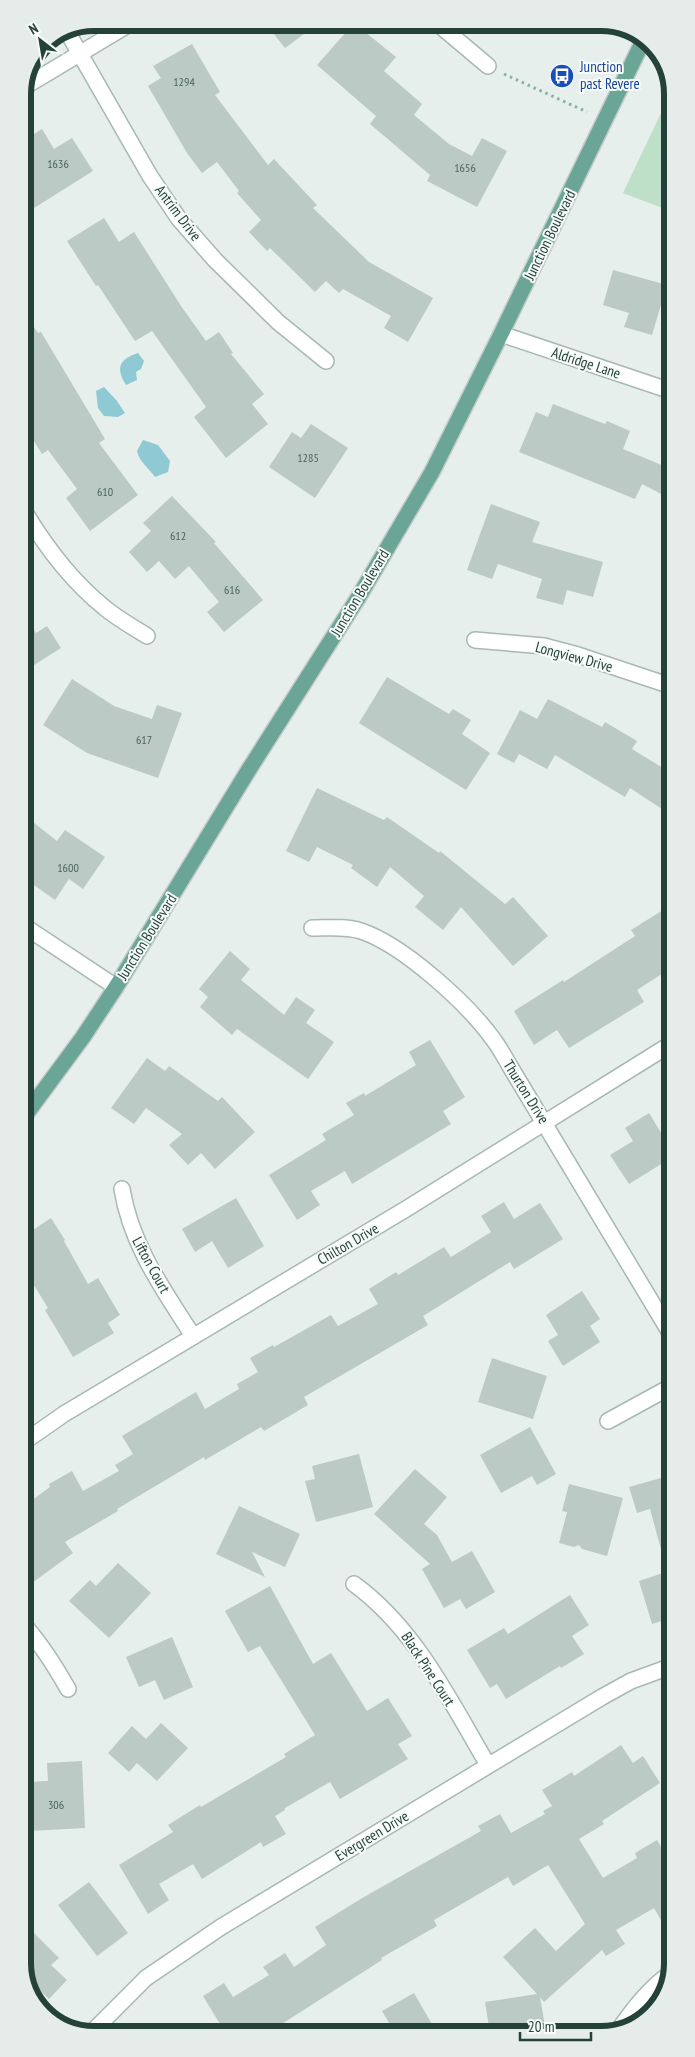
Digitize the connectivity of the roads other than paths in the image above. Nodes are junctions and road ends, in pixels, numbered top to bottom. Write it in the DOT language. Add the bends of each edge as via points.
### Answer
graph roads {
  1 [pos="116,31"];
  2 [pos="446,31"];
  3 [pos="70,36"];
  4 [pos="641,46"];
  5 [pos="80,53"];
  6 [pos="488,66"];
  7 [pos="32,82"];
  8 [pos="501,334"];
  9 [pos="326,361"];
  10 [pos="664,390"];
  11 [pos="31,523"];
  12 [pos="147,636"];
  13 [pos="475,640"];
  14 [pos="664,684"];
  15 [pos="312,928"];
  16 [pos="31,931"];
  17 [pos="116,987"];
  18 [pos="664,1048"];
  19 [pos="31,1108"];
  20 [pos="545,1122"];
  21 [pos="122,1189"];
  22 [pos="664,1323"];
  23 [pos="193,1336"];
  24 [pos="664,1390"];
  25 [pos="608,1421"];
  26 [pos="31,1437"];
  27 [pos="354,1584"];
  28 [pos="31,1632"];
  29 [pos="664,1669"];
  30 [pos="68,1689"];
  31 [pos="488,1765"];
  32 [pos="661,1980"];
  33 [pos="625,2021"];
  34 [pos="97,2026"];
  1 -- 5 [label="street"];
  2 -- 6 [label="street"];
  3 -- 5 [label="street, Antrim Drive"];
  4 -- 8 [label="main road, Junction Boulevard"];
  5 -- 7 [label="street"];
  5 -- 9 [label="street, Antrim Drive" via="150,176 180,219 215,260 271,315"];
  8 -- 10 [label="street, Aldridge Lane"];
  8 -- 17 [label="main road, Junction Boulevard" via="432,472 358,598"];
  11 -- 12 [label="street" via="67,572 105,609"];
  13 -- 14 [label="street, Longview Drive" via="544,646"];
  15 -- 20 [label="street, Thurton Drive" via="361,931 388,944 415,964 469,1011 492,1038"];
  16 -- 17 [label="street"];
  17 -- 19 [label="main road, Junction Boulevard"];
  18 -- 20 [label="street, Chilton Drive"];
  20 -- 22 [label="street, Thurton Drive"];
  20 -- 23 [label="street, Chilton Drive"];
  21 -- 23 [label="street, Lifton Court" via="126,1212 145,1259"];
  23 -- 26 [label="street, Chilton Drive"];
  24 -- 25 [label="street"];
  27 -- 31 [label="street, Black Pine Court" via="395,1619 416,1646"];
  28 -- 30 [label="street"];
  29 -- 31 [label="street, Evergreen Drive" via="631,1681"];
  31 -- 34 [label="street, Evergreen Drive" via="184,1951 146,1978"];
  32 -- 33 [label="street"];
}
